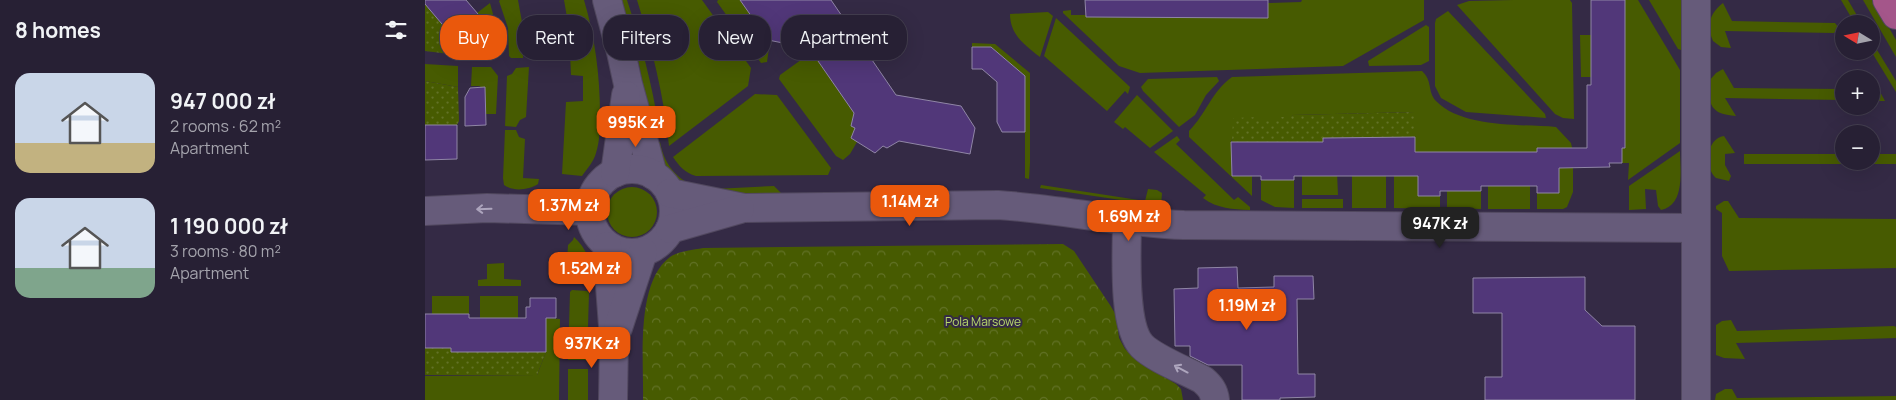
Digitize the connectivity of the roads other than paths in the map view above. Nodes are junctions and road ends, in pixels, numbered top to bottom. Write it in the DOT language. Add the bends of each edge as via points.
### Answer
graph roads {
  1 [pos="607,0"];
  2 [pos="1696,0"];
  3 [pos="1887,0"];
  4 [pos="1896,15"];
  5 [pos="628,84"];
  6 [pos="615,173"];
  7 [pos="661,184"];
  8 [pos="744,208"];
  9 [pos="425,211"];
  10 [pos="590,211"];
  11 [pos="1127,221"];
  12 [pos="1696,228"];
  13 [pos="670,229"];
  14 [pos="607,246"];
  15 [pos="643,252"];
  16 [pos="614,339"];
  17 [pos="613,400"];
  18 [pos="1215,400"];
  19 [pos="1696,400"];
  1 -- 5 [label="street"];
  2 -- 12 [label="street"];
  3 -- 4 [label="main road"];
  5 -- 6 [label="street"];
  5 -- 7 [label="street"];
  6 -- 7 [label="street" via="634,169"];
  6 -- 10 [label="street" via="597,188 591,199"];
  7 -- 8 [label="street"];
  7 -- 13 [label="street" via="673,205"];
  8 -- 11 [label="street" via="989,205 1038,208"];
  8 -- 13 [label="street"];
  10 -- 9 [label="street, one-way" via="487,208"];
  10 -- 14 [label="street" via="592,224"];
  11 -- 12 [label="street" via="1238,226"];
  18 -- 11 [label="street, one-way" via="1210,386 1203,380 1152,354 1135,335 1129,309"];
  12 -- 19 [label="street"];
  13 -- 15 [label="street" via="663,240"];
  14 -- 15 [label="street" via="619,252"];
  14 -- 16 [label="street"];
  15 -- 16 [label="street"];
  16 -- 17 [label="street"];
}
